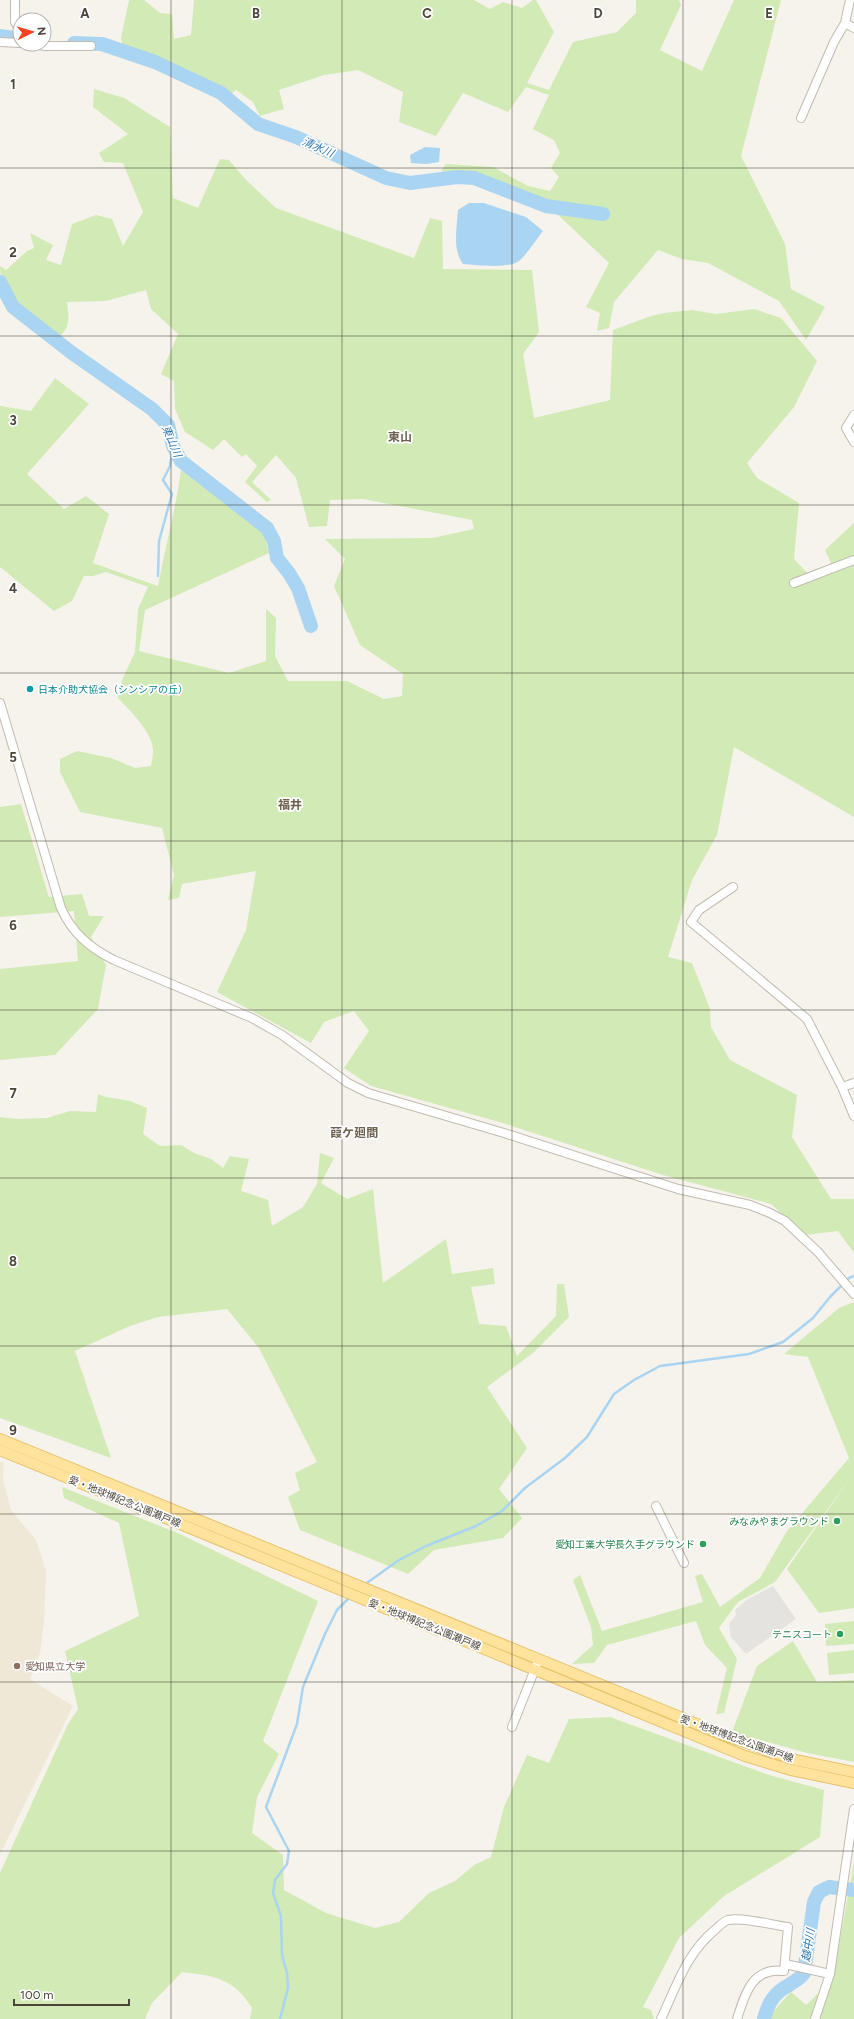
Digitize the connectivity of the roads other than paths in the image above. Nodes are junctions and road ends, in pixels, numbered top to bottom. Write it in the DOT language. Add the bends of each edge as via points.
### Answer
graph roads {
  1 [pos="15,0"];
  2 [pos="850,0"];
  3 [pos="15,12"];
  4 [pos="845,23"];
  5 [pos="854,28"];
  6 [pos="0,42"];
  7 [pos="12,43"];
  8 [pos="52,46"];
  9 [pos="91,46"];
  10 [pos="801,118"];
  11 [pos="854,416"];
  12 [pos="854,442"];
  13 [pos="854,560"];
  14 [pos="794,583"];
  15 [pos="0,703"];
  16 [pos="734,887"];
  17 [pos="854,1083"];
  18 [pos="842,1087"];
  19 [pos="854,1116"];
  20 [pos="854,1294"];
  21 [pos="0,1439"];
  22 [pos="0,1450"];
  23 [pos="656,1506"];
  24 [pos="684,1563"];
  25 [pos="539,1659"];
  26 [pos="534,1670"];
  27 [pos="512,1727"];
  28 [pos="854,1772"];
  29 [pos="854,1783"];
  30 [pos="854,1809"];
  31 [pos="785,1964"];
  32 [pos="830,1974"];
  33 [pos="661,2019"];
  34 [pos="737,2019"];
  35 [pos="815,2019"];
  1 -- 3 [label="street"];
  2 -- 4 [label="street"];
  4 -- 5 [label="street"];
  4 -- 10 [label="street"];
  6 -- 7 [label="street"];
  8 -- 9 [label="street"];
  11 -- 12 [label="street" via="846,428"];
  13 -- 14 [label="street"];
  15 -- 20 [label="street" via="61,908 67,922 95,950 252,1018 282,1035 348,1083 368,1093 678,1188 750,1205 770,1213 785,1221 818,1252"];
  16 -- 18 [label="street" via="699,910 691,922 807,1019"];
  17 -- 18 [label="street"];
  18 -- 19 [label="street"];
  21 -- 25 [label="main road, 愛・地球博記念公園瀬戸線"];
  22 -- 26 [label="main road, 愛・地球博記念公園瀬戸線"];
  23 -- 24 [label="street"];
  25 -- 26 [label="street"];
  25 -- 28 [label="main road, 愛・地球博記念公園瀬戸線" via="719,1733 795,1760"];
  26 -- 27 [label="street"];
  26 -- 29 [label="main road, 愛・地球博記念公園瀬戸線" via="745,1756 791,1770"];
  30 -- 32 [label="street"];
  31 -- 32 [label="street"];
  31 -- 33 [label="street" via="788,1928 727,1920 706,1937 693,1954 678,1979"];
  31 -- 34 [label="street" via="784,1971 763,1973 750,1985"];
  32 -- 35 [label="street"];
}
